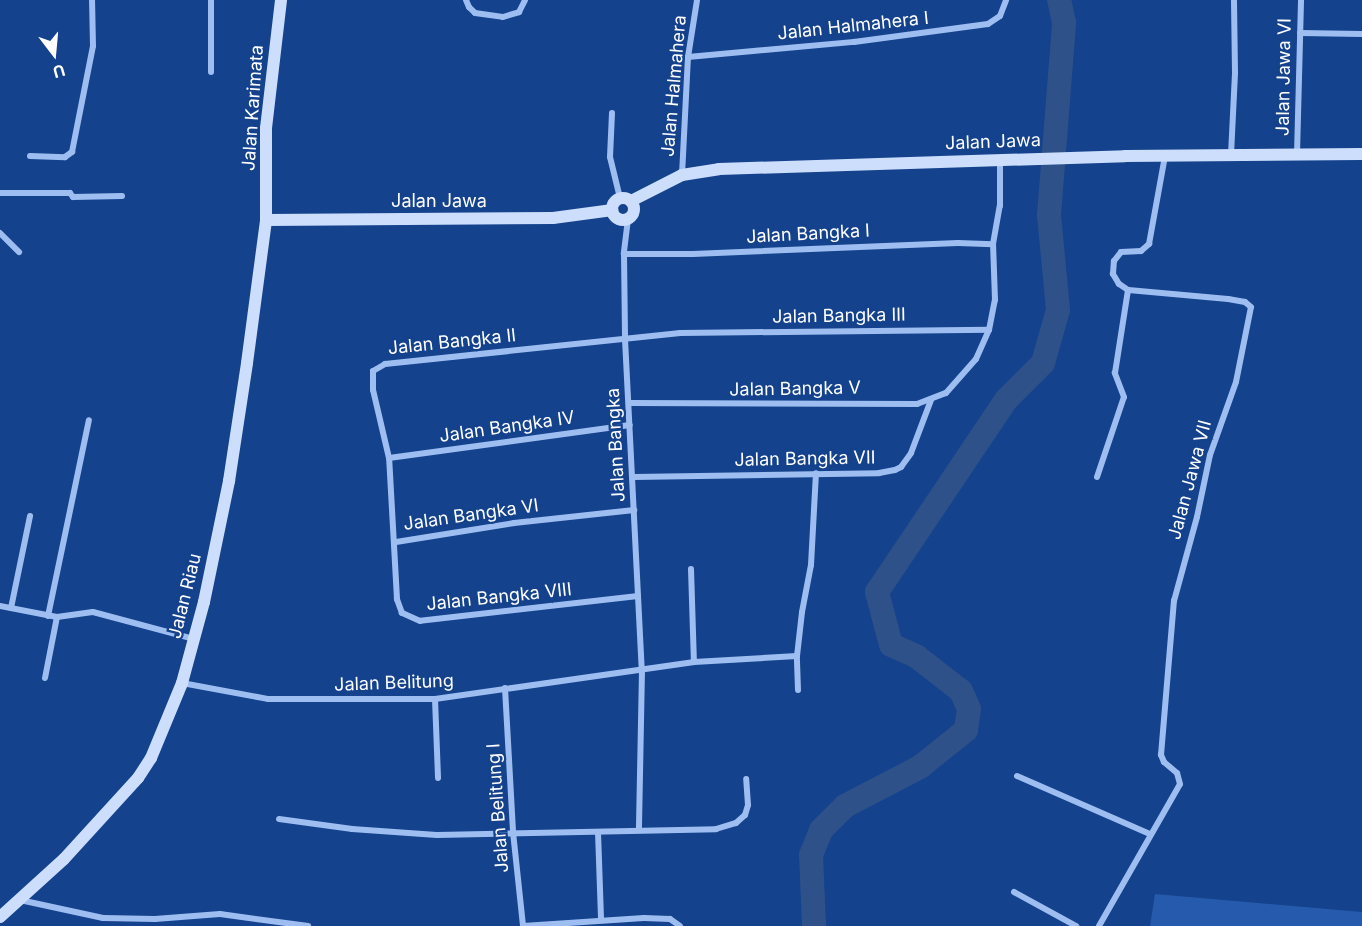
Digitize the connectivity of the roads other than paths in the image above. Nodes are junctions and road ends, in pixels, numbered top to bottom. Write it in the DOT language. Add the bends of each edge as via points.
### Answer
graph roads {
  1 [pos="92,0"];
  2 [pos="211,0"];
  3 [pos="281,0"];
  4 [pos="466,0"];
  5 [pos="525,0"];
  6 [pos="697,0"];
  7 [pos="1006,0"];
  8 [pos="1234,0"];
  9 [pos="1301,0"];
  10 [pos="1300,33"];
  11 [pos="1362,34"];
  12 [pos="688,57"];
  13 [pos="211,72"];
  14 [pos="612,113"];
  15 [pos="1362,154"];
  16 [pos="1232,155"];
  17 [pos="1297,155"];
  18 [pos="30,156"];
  19 [pos="1165,156"];
  20 [pos="1000,161"];
  21 [pos="682,176"];
  22 [pos="0,193"];
  23 [pos="122,196"];
  24 [pos="626,199"];
  25 [pos="612,210"];
  26 [pos="628,219"];
  27 [pos="266,220"];
  28 [pos="0,233"];
  29 [pos="993,244"];
  30 [pos="19,252"];
  31 [pos="624,254"];
  32 [pos="1128,290"];
  33 [pos="989,330"];
  34 [pos="625,339"];
  35 [pos="931,400"];
  36 [pos="629,403"];
  37 [pos="89,420"];
  38 [pos="630,425"];
  39 [pos="388,458"];
  40 [pos="816,473"];
  41 [pos="634,477"];
  42 [pos="1097,477"];
  43 [pos="634,510"];
  44 [pos="30,516"];
  45 [pos="396,542"];
  46 [pos="692,569"];
  47 [pos="638,596"];
  48 [pos="0,606"];
  49 [pos="11,608"];
  50 [pos="48,616"];
  51 [pos="57,617"];
  52 [pos="194,639"];
  53 [pos="797,656"];
  54 [pos="694,662"];
  55 [pos="642,670"];
  56 [pos="45,678"];
  57 [pos="182,683"];
  58 [pos="506,688"];
  59 [pos="798,690"];
  60 [pos="435,699"];
  61 [pos="1017,776"];
  62 [pos="438,778"];
  63 [pos="746,779"];
  64 [pos="279,819"];
  65 [pos="639,829"];
  66 [pos="513,832"];
  67 [pos="598,832"];
  68 [pos="1150,834"];
  69 [pos="1014,892"];
  70 [pos="19,900"];
  71 [pos="0,917"];
  72 [pos="103,918"];
  73 [pos="601,919"];
  74 [pos="102,926"];
  75 [pos="308,926"];
  76 [pos="522,926"];
  77 [pos="680,926"];
  78 [pos="1076,926"];
  79 [pos="1099,926"];
  1 -- 18 [label="street" via="93,46 72,152 65,157"];
  2 -- 13 [label="street"];
  3 -- 27 [label="main road, Jalan Karimata" via="266,128"];
  4 -- 5 [label="street" via="476,13 503,16 519,12"];
  6 -- 12 [label="street, Jalan Halmahera"];
  7 -- 12 [label="street, Jalan Halmahera I" via="1000,16 988,24 854,42"];
  8 -- 16 [label="street"];
  9 -- 10 [label="street, Jalan Jawa VI"];
  10 -- 11 [label="street"];
  10 -- 17 [label="street, Jalan Jawa VI"];
  12 -- 21 [label="street, Jalan Halmahera"];
  14 -- 24 [label="street" via="610,157"];
  15 -- 17 [label="main road, Jalan Jawa"];
  16 -- 17 [label="main road, Jalan Jawa"];
  16 -- 19 [label="main road, Jalan Jawa"];
  19 -- 20 [label="main road, Jalan Jawa"];
  19 -- 32 [label="street" via="1149,244 1141,251 1121,252 1114,261 1113,274"];
  20 -- 21 [label="main road, Jalan Jawa" via="719,169"];
  20 -- 29 [label="street" via="1000,206"];
  21 -- 24 [label="main road, Jalan Jawa"];
  22 -- 23 [label="street"];
  24 -- 25 [label="main road" via="614,203"];
  24 -- 26 [label="main road" via="634,213"];
  25 -- 26 [label="main road" via="620,219"];
  25 -- 27 [label="main road, Jalan Jawa" via="553,218"];
  26 -- 31 [label="street, Jalan Bangka"];
  27 -- 52 [label="main road, Jalan Riau" via="229,481"];
  28 -- 30 [label="street"];
  29 -- 31 [label="street, Jalan Bangka I"];
  29 -- 33 [label="street" via="995,300"];
  31 -- 34 [label="street, Jalan Bangka"];
  32 -- 42 [label="street" via="1115,373 1125,397"];
  32 -- 68 [label="street, Jalan Jawa VII" via="1228,299 1251,307 1236,382 1210,455 1177,586 1166,670 1161,755 1177,773 1180,784"];
  33 -- 34 [label="street, Jalan Bangka III" via="681,333"];
  33 -- 35 [label="street, Jalan Bangka V" via="976,359 956,384"];
  34 -- 36 [label="street, Jalan Bangka"];
  34 -- 39 [label="street, Jalan Bangka II" via="377,367 371,379"];
  35 -- 36 [label="street, Jalan Bangka V" via="917,404"];
  35 -- 40 [label="street, Jalan Bangka VII" via="912,453 901,467 879,473"];
  36 -- 38 [label="street, Jalan Bangka"];
  37 -- 50 [label="street"];
  38 -- 39 [label="street, Jalan Bangka IV"];
  38 -- 41 [label="street, Jalan Bangka"];
  39 -- 45 [label="street, Jalan Bangka VI"];
  40 -- 41 [label="street, Jalan Bangka VII"];
  40 -- 53 [label="street" via="811,565"];
  41 -- 43 [label="street, Jalan Bangka"];
  43 -- 45 [label="street, Jalan Bangka VI" via="514,523"];
  43 -- 47 [label="street, Jalan Bangka"];
  44 -- 49 [label="street"];
  45 -- 47 [label="street, Jalan Bangka VIII" via="398,599 402,613 414,620"];
  46 -- 54 [label="street"];
  47 -- 55 [label="street, Jalan Bangka"];
  48 -- 49 [label="street"];
  49 -- 50 [label="street"];
  50 -- 51 [label="street"];
  51 -- 52 [label="street" via="93,612"];
  51 -- 56 [label="street"];
  52 -- 57 [label="main road, Jalan Riau"];
  53 -- 54 [label="street, Jalan Belitung"];
  53 -- 59 [label="street"];
  54 -- 55 [label="street, Jalan Belitung"];
  55 -- 58 [label="street, Jalan Belitung"];
  55 -- 65 [label="street, Jalan Bangka"];
  57 -- 60 [label="street, Jalan Belitung" via="268,699"];
  57 -- 70 [label="main road, Jalan Riau" via="155,749 138,778 64,859"];
  58 -- 60 [label="street, Jalan Belitung"];
  58 -- 66 [label="street, Jalan Belitung I"];
  60 -- 62 [label="street"];
  61 -- 68 [label="street"];
  63 -- 65 [label="street" via="748,810 736,823 716,829"];
  64 -- 66 [label="street" via="437,835"];
  65 -- 67 [label="street"];
  66 -- 67 [label="street"];
  66 -- 76 [label="street, Jalan Belitung I"];
  67 -- 73 [label="street"];
  68 -- 79 [label="street, Jalan Jawa VII"];
  69 -- 78 [label="street"];
  70 -- 71 [label="main road, Jalan Riau"];
  70 -- 72 [label="street"];
  72 -- 74 [label="street"];
  72 -- 75 [label="street" via="220,914"];
  73 -- 76 [label="street"];
  73 -- 77 [label="street" via="670,919"];
}
